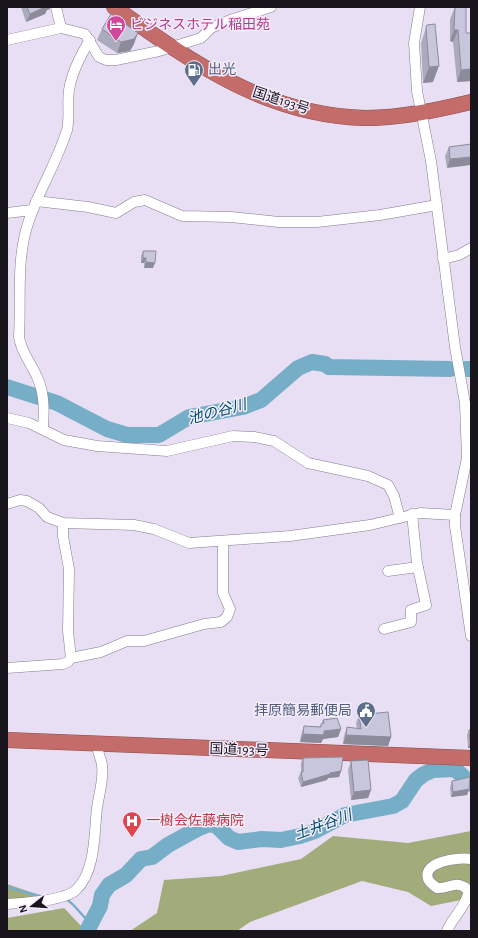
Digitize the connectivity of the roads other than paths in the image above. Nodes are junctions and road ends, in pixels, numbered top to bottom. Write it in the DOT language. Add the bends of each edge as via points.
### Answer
graph roads {
  1 [pos="56,7"];
  2 [pos="114,7"];
  3 [pos="271,7"];
  4 [pos="420,7"];
  5 [pos="61,28"];
  6 [pos="7,40"];
  7 [pos="90,40"];
  8 [pos="171,47"];
  9 [pos="471,102"];
  10 [pos="423,112"];
  11 [pos="34,205"];
  12 [pos="437,205"];
  13 [pos="7,213"];
  14 [pos="471,248"];
  15 [pos="443,260"];
  16 [pos="7,418"];
  17 [pos="43,430"];
  18 [pos="7,504"];
  19 [pos="412,514"];
  20 [pos="455,515"];
  21 [pos="400,518"];
  22 [pos="63,523"];
  23 [pos="223,541"];
  24 [pos="418,566"];
  25 [pos="388,571"];
  26 [pos="384,629"];
  27 [pos="471,636"];
  28 [pos="71,658"];
  29 [pos="7,668"];
  30 [pos="7,740"];
  31 [pos="98,745"];
  32 [pos="471,758"];
  33 [pos="471,859"];
  34 [pos="7,904"];
  35 [pos="447,931"];
  1 -- 5 [label="street"];
  2 -- 8 [label="highway, 国道193号"];
  3 -- 8 [label="street" via="230,20 211,28 201,38"];
  4 -- 10 [label="street" via="414,43 417,91"];
  5 -- 6 [label="street"];
  5 -- 7 [label="street" via="85,34"];
  7 -- 8 [label="street" via="99,56 106,60"];
  7 -- 11 [label="street" via="78,58 69,90 67,128"];
  8 -- 10 [label="highway, 国道193号" via="224,79 292,107 329,115 366,118"];
  9 -- 10 [label="highway, 国道193号"];
  10 -- 12 [label="street"];
  11 -- 12 [label="street" via="88,207 116,213 134,202 145,200 182,216 232,217 279,222 317,222"];
  11 -- 13 [label="street"];
  11 -- 17 [label="street" via="24,236 19,337 20,346 38,378 43,399"];
  12 -- 15 [label="street"];
  14 -- 15 [label="street"];
  15 -- 20 [label="street" via="465,403 467,458"];
  16 -- 17 [label="street"];
  17 -- 21 [label="street" via="64,440 97,446 167,451 233,436 274,441 308,463 368,476 388,485"];
  18 -- 22 [label="street" via="20,500 27,501 39,508 47,517"];
  19 -- 20 [label="street"];
  19 -- 21 [label="street"];
  19 -- 24 [label="street"];
  20 -- 27 [label="street"];
  21 -- 23 [label="street" via="328,531"];
  22 -- 23 [label="street" via="134,525 154,529 190,543"];
  22 -- 28 [label="street" via="69,569 68,631"];
  23 -- 28 [label="street" via="223,593 230,609 227,617 221,622 204,624 144,641 127,641 101,652"];
  24 -- 25 [label="street"];
  24 -- 26 [label="street" via="426,605 411,610 411,622"];
  28 -- 29 [label="street" via="63,664"];
  30 -- 31 [label="highway, 国道193号"];
  31 -- 32 [label="highway, 国道193号"];
  31 -- 34 [label="street" via="97,754 102,765 94,850 84,877 76,890 67,894"];
  33 -- 35 [label="street" via="445,861 428,870 429,882 437,888 458,884 468,890 467,900 451,921"];
}
